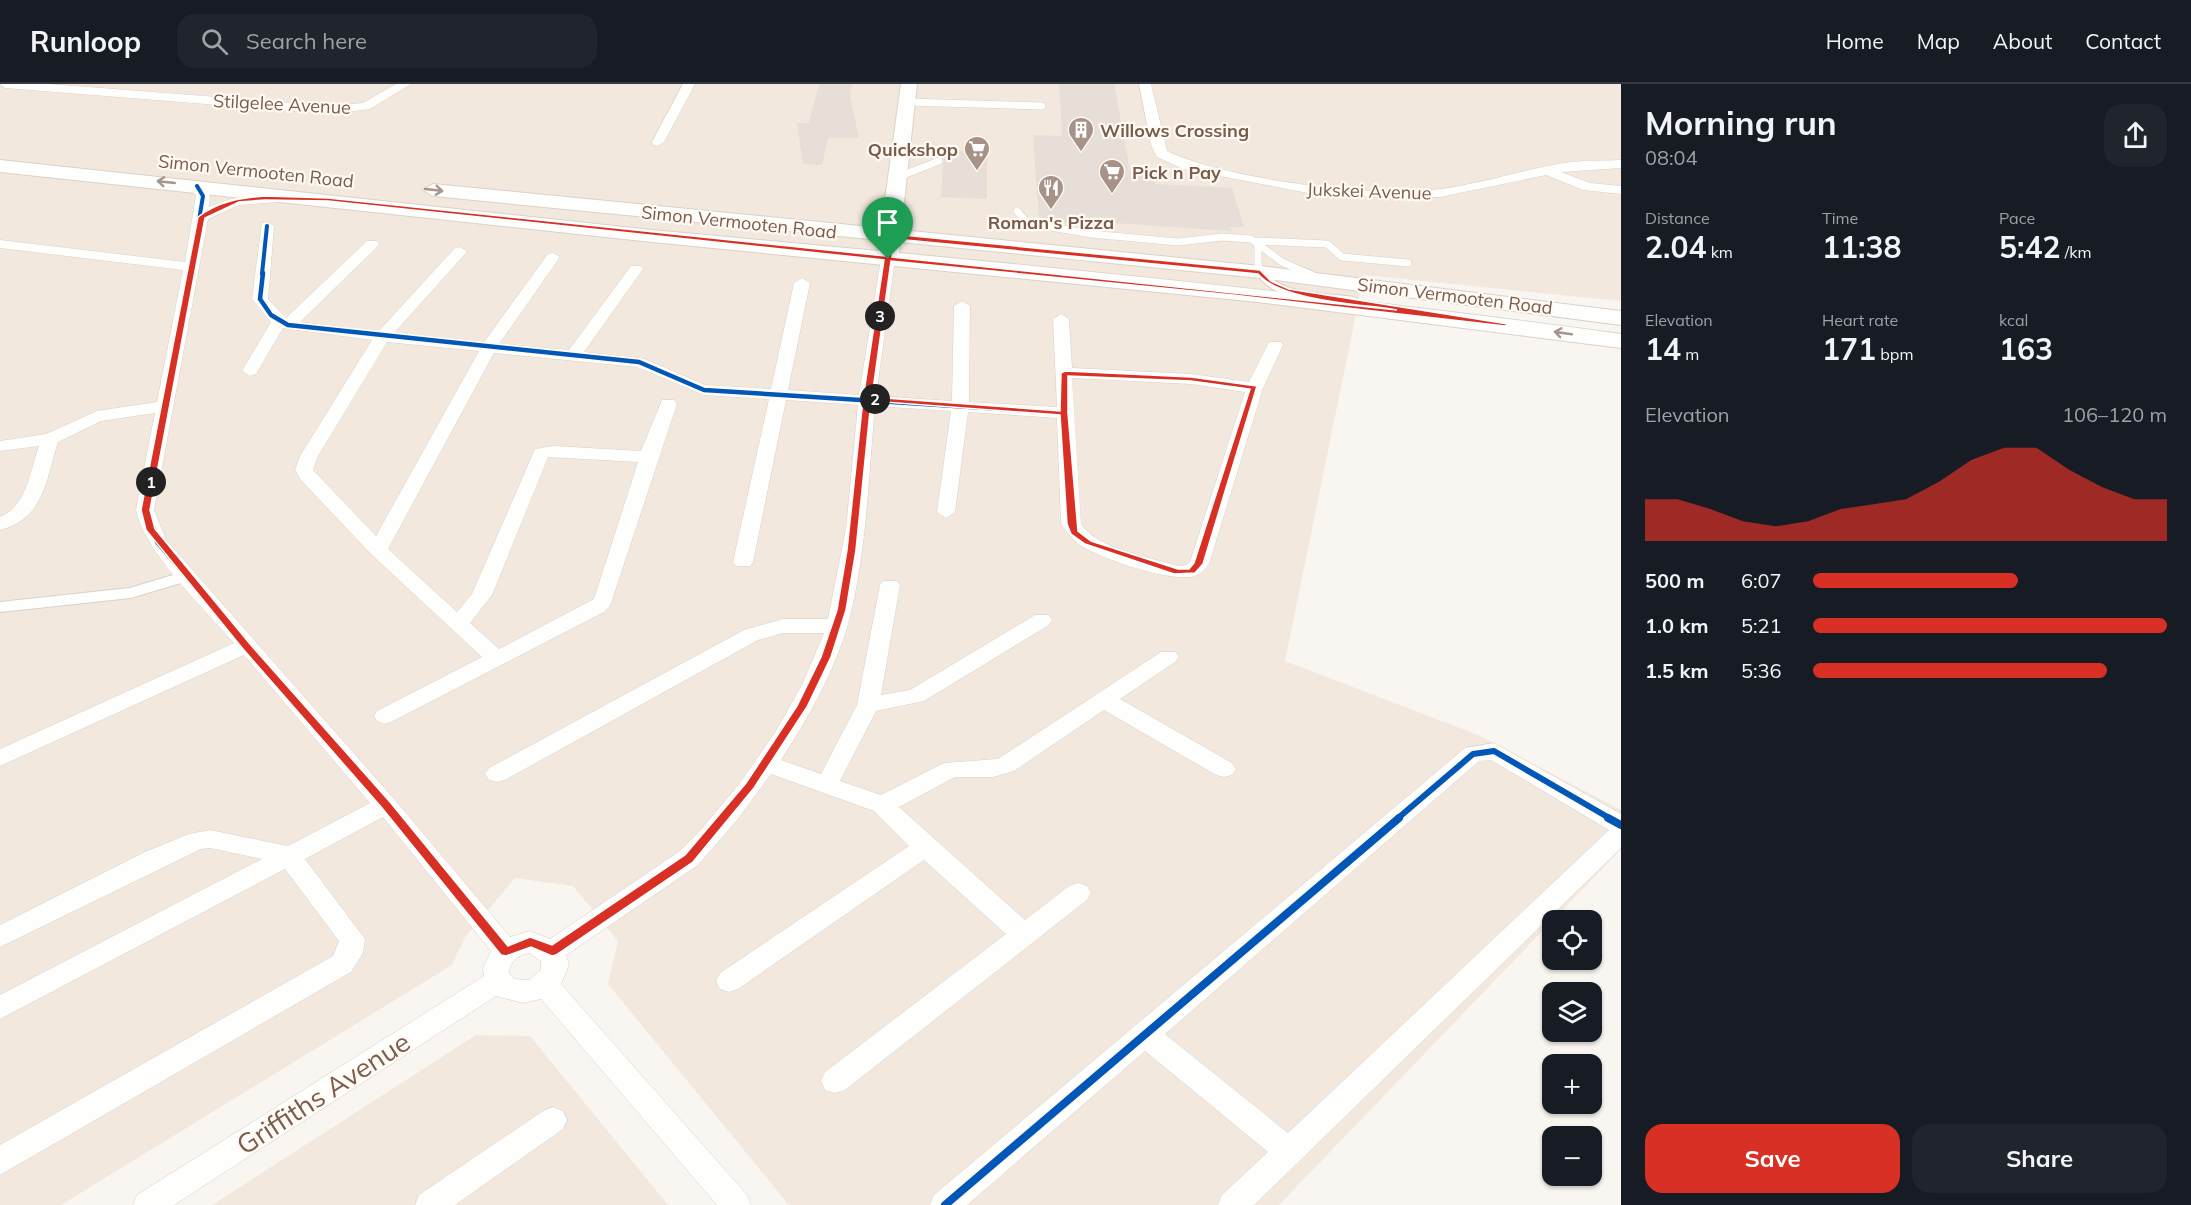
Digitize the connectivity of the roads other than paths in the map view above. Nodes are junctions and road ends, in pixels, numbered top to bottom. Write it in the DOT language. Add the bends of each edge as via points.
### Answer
graph roads {
  1 [pos="5,84"];
  2 [pos="405,84"];
  3 [pos="689,84"];
  4 [pos="1145,84"];
  5 [pos="908,93"];
  6 [pos="1042,106"];
  7 [pos="658,142"];
  8 [pos="939,160"];
  9 [pos="1621,164"];
  10 [pos="0,166"];
  11 [pos="1547,171"];
  12 [pos="898,177"];
  13 [pos="197,186"];
  14 [pos="410,187"];
  15 [pos="1621,190"];
  16 [pos="328,200"];
  17 [pos="1017,211"];
  18 [pos="201,217"];
  19 [pos="267,226"];
  20 [pos="892,236"];
  21 [pos="1257,241"];
  22 [pos="372,243"];
  23 [pos="0,244"];
  24 [pos="460,251"];
  25 [pos="553,256"];
  26 [pos="888,259"];
  27 [pos="1408,263"];
  28 [pos="192,267"];
  29 [pos="636,269"];
  30 [pos="1260,272"];
  31 [pos="1327,280"];
  32 [pos="802,283"];
  33 [pos="962,306"];
  34 [pos="1621,318"];
  35 [pos="1061,319"];
  36 [pos="284,323"];
  37 [pos="1505,324"];
  38 [pos="382,337"];
  39 [pos="1621,341"];
  40 [pos="1275,345"];
  41 [pos="489,347"];
  42 [pos="574,355"];
  43 [pos="250,371"];
  44 [pos="1065,373"];
  45 [pos="1255,388"];
  46 [pos="779,395"];
  47 [pos="867,399"];
  48 [pos="668,404"];
  49 [pos="167,406"];
  50 [pos="960,406"];
  51 [pos="1064,413"];
  52 [pos="50,439"];
  53 [pos="0,446"];
  54 [pos="648,457"];
  55 [pos="946,512"];
  56 [pos="0,524"];
  57 [pos="378,550"];
  58 [pos="743,562"];
  59 [pos="187,576"];
  60 [pos="890,585"];
  61 [pos="0,607"];
  62 [pos="1042,620"];
  63 [pos="457,622"];
  64 [pos="836,626"];
  65 [pos="246,646"];
  66 [pos="1168,657"];
  67 [pos="498,660"];
  68 [pos="1104,700"];
  69 [pos="868,705"];
  70 [pos="385,716"];
  71 [pos="0,758"];
  72 [pos="765,763"];
  73 [pos="1224,769"];
  74 [pos="497,774"];
  75 [pos="827,784"];
  76 [pos="882,804"];
  77 [pos="386,805"];
  78 [pos="1621,825"];
  79 [pos="1621,832"];
  80 [pos="925,847"];
  81 [pos="288,855"];
  82 [pos="1078,893"];
  83 [pos="1023,934"];
  84 [pos="0,937"];
  85 [pos="506,951"];
  86 [pos="552,951"];
  87 [pos="498,981"];
  88 [pos="729,981"];
  89 [pos="545,985"];
  90 [pos="0,1008"];
  91 [pos="1145,1034"];
  92 [pos="835,1081"];
  93 [pos="553,1120"];
  94 [pos="1289,1151"];
  95 [pos="0,1161"];
  96 [pos="148,1205"];
  97 [pos="429,1205"];
  98 [pos="736,1205"];
  99 [pos="945,1205"];
  100 [pos="1233,1205"];
  1 -- 2 [label="street, Stilgelee Avenue" via="332,110 377,102"];
  3 -- 7 [label="street"];
  4 -- 11 [label="street, Jukskei Avenue" via="1157,145 1162,154 1188,166 1308,189 1422,195"];
  5 -- 6 [label="lane"];
  5 -- 12 [label="main road"];
  8 -- 12 [label="lane"];
  9 -- 11 [label="street, Jukskei Avenue"];
  13 -- 10 [label="main road, Simon Vermooten Road, one-way"];
  11 -- 15 [label="street" via="1588,187"];
  12 -- 20 [label="main road"];
  13 -- 16 [label="main road, Simon Vermooten Road"];
  13 -- 18 [label="street" via="203,196"];
  14 -- 20 [label="main road, Simon Vermooten Road, one-way"];
  16 -- 18 [label="street" via="245,200 226,203"];
  16 -- 26 [label="main road, Simon Vermooten Road"];
  17 -- 21 [label="lane" via="1035,225 1091,234 1178,242 1222,237"];
  18 -- 28 [label="street"];
  19 -- 36 [label="street" via="260,299"];
  20 -- 26 [label="main road"];
  20 -- 30 [label="main road, Simon Vermooten Road"];
  21 -- 27 [label="lane" via="1327,244 1342,257"];
  21 -- 30 [label="lane"];
  21 -- 31 [label="lane" via="1282,262"];
  22 -- 36 [label="street"];
  23 -- 28 [label="street"];
  24 -- 38 [label="street"];
  25 -- 41 [label="street"];
  26 -- 37 [label="main road, Simon Vermooten Road"];
  26 -- 47 [label="street"];
  28 -- 49 [label="street"];
  29 -- 42 [label="street"];
  30 -- 31 [label="main road, Simon Vermooten Road"];
  30 -- 37 [label="lane" via="1269,282 1288,291"];
  31 -- 34 [label="main road, Simon Vermooten Road"];
  32 -- 46 [label="street"];
  33 -- 50 [label="street"];
  35 -- 44 [label="street"];
  36 -- 38 [label="street"];
  36 -- 43 [label="street"];
  39 -- 37 [label="main road, Simon Vermooten Road, one-way"];
  38 -- 41 [label="street"];
  38 -- 57 [label="street" via="304,470"];
  40 -- 45 [label="street"];
  41 -- 42 [label="street"];
  41 -- 57 [label="street"];
  42 -- 46 [label="street" via="647,364 685,386 704,390"];
  44 -- 45 [label="street" via="1191,379"];
  44 -- 51 [label="street"];
  45 -- 51 [label="street" via="1199,564 1185,573 1088,543 1074,532"];
  46 -- 47 [label="street"];
  46 -- 58 [label="street"];
  47 -- 50 [label="street"];
  47 -- 64 [label="street" via="852,550"];
  48 -- 54 [label="street"];
  49 -- 52 [label="street" via="97,416"];
  49 -- 59 [label="street" via="145,510 151,530"];
  50 -- 51 [label="street"];
  50 -- 55 [label="street"];
  52 -- 53 [label="street"];
  52 -- 56 [label="street" via="28,506"];
  54 -- 63 [label="street" via="541,453 482,595 470,613"];
  54 -- 67 [label="street" via="603,601"];
  57 -- 63 [label="street"];
  59 -- 61 [label="lane" via="130,593"];
  59 -- 65 [label="street"];
  60 -- 69 [label="street"];
  62 -- 69 [label="street" via="916,696"];
  63 -- 67 [label="street"];
  64 -- 72 [label="street" via="802,707"];
  64 -- 74 [label="street" via="783,626 751,635"];
  65 -- 71 [label="street"];
  65 -- 77 [label="street"];
  66 -- 68 [label="street"];
  67 -- 70 [label="street"];
  68 -- 73 [label="street"];
  68 -- 76 [label="street" via="1006,765 952,770"];
  69 -- 75 [label="street"];
  72 -- 75 [label="street"];
  72 -- 86 [label="street" via="689,858"];
  75 -- 76 [label="street"];
  76 -- 80 [label="street"];
  77 -- 81 [label="street"];
  77 -- 85 [label="street"];
  78 -- 91 [label="street" via="1494,751 1473,754"];
  79 -- 94 [label="street"];
  80 -- 83 [label="street"];
  80 -- 88 [label="street"];
  81 -- 84 [label="street" via="222,840 198,840"];
  81 -- 90 [label="street"];
  81 -- 95 [label="street" via="352,939 350,953 342,964"];
  82 -- 83 [label="street"];
  83 -- 92 [label="street"];
  85 -- 86 [label="street" via="530,942"];
  85 -- 87 [label="street" via="495,971"];
  86 -- 89 [label="street" via="556,962 554,974"];
  87 -- 89 [label="street" via="518,993"];
  87 -- 96 [label="street, Griffiths Avenue"];
  89 -- 98 [label="street"];
  91 -- 94 [label="street"];
  91 -- 99 [label="street"];
  93 -- 97 [label="street"];
  94 -- 100 [label="street"];
}
